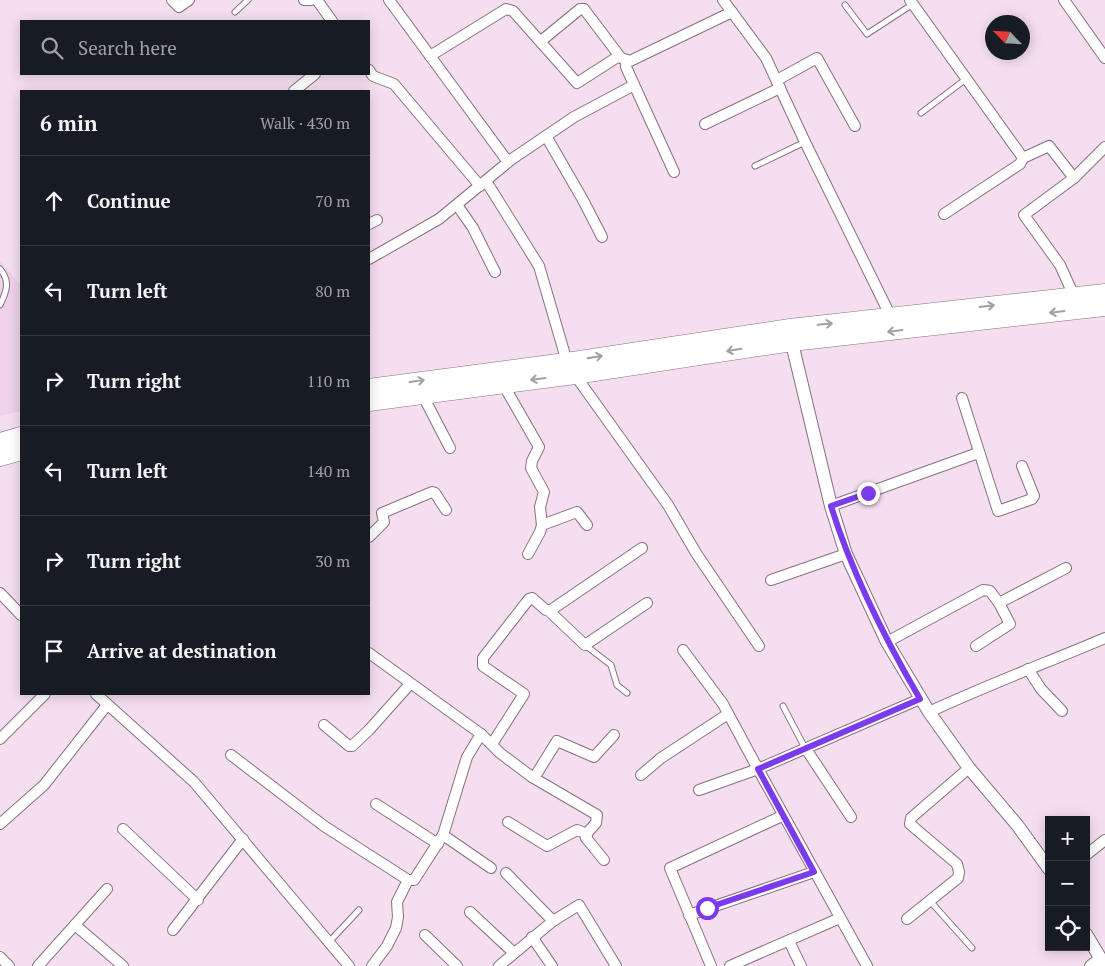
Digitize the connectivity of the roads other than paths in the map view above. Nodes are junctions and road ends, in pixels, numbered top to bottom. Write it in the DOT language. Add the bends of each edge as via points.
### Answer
graph roads {
  1 [pos="172,0"];
  2 [pos="189,0"];
  3 [pos="248,0"];
  4 [pos="304,0"];
  5 [pos="311,0"];
  6 [pos="316,0"];
  7 [pos="389,0"];
  8 [pos="723,0"];
  9 [pos="1064,0"];
  10 [pos="911,2"];
  11 [pos="845,5"];
  12 [pos="235,12"];
  13 [pos="732,12"];
  14 [pos="331,20"];
  15 [pos="541,41"];
  16 [pos="430,56"];
  17 [pos="622,58"];
  18 [pos="1105,58"];
  19 [pos="370,72"];
  20 [pos="314,75"];
  21 [pos="966,79"];
  22 [pos="778,84"];
  23 [pos="634,85"];
  24 [pos="295,90"];
  25 [pos="921,113"];
  26 [pos="706,124"];
  27 [pos="855,126"];
  28 [pos="546,136"];
  29 [pos="805,142"];
  30 [pos="1105,147"];
  31 [pos="1023,158"];
  32 [pos="508,162"];
  33 [pos="755,166"];
  34 [pos="674,172"];
  35 [pos="1074,178"];
  36 [pos="483,184"];
  37 [pos="457,205"];
  38 [pos="944,214"];
  39 [pos="602,237"];
  40 [pos="370,258"];
  41 [pos="0,269"];
  42 [pos="495,272"];
  43 [pos="1105,293"];
  44 [pos="1074,296"];
  45 [pos="0,305"];
  46 [pos="1105,307"];
  47 [pos="891,317"];
  48 [pos="790,335"];
  49 [pos="571,368"];
  50 [pos="503,384"];
  51 [pos="370,388"];
  52 [pos="422,394"];
  53 [pos="962,398"];
  54 [pos="370,402"];
  55 [pos="20,436"];
  56 [pos="0,442"];
  57 [pos="450,448"];
  58 [pos="20,451"];
  59 [pos="978,453"];
  60 [pos="0,456"];
  61 [pos="1022,466"];
  62 [pos="831,506"];
  63 [pos="446,510"];
  64 [pos="542,525"];
  65 [pos="587,525"];
  66 [pos="370,536"];
  67 [pos="642,548"];
  68 [pos="528,554"];
  69 [pos="846,554"];
  70 [pos="1066,568"];
  71 [pos="771,580"];
  72 [pos="0,593"];
  73 [pos="647,603"];
  74 [pos="999,603"];
  75 [pos="548,610"];
  76 [pos="20,614"];
  77 [pos="1105,638"];
  78 [pos="887,642"];
  79 [pos="585,645"];
  80 [pos="759,646"];
  81 [pos="976,646"];
  82 [pos="683,650"];
  83 [pos="370,654"];
  84 [pos="1028,669"];
  85 [pos="410,684"];
  86 [pos="627,693"];
  87 [pos="44,695"];
  88 [pos="97,695"];
  89 [pos="920,699"];
  90 [pos="107,705"];
  91 [pos="783,706"];
  92 [pos="1062,711"];
  93 [pos="929,712"];
  94 [pos="728,714"];
  95 [pos="324,725"];
  96 [pos="481,734"];
  97 [pos="614,735"];
  98 [pos="0,739"];
  99 [pos="492,744"];
  100 [pos="806,750"];
  101 [pos="231,755"];
  102 [pos="969,768"];
  103 [pos="758,769"];
  104 [pos="642,775"];
  105 [pos="534,778"];
  106 [pos="699,790"];
  107 [pos="376,804"];
  108 [pos="782,816"];
  109 [pos="851,817"];
  110 [pos="508,822"];
  111 [pos="0,824"];
  112 [pos="123,829"];
  113 [pos="587,834"];
  114 [pos="444,835"];
  115 [pos="243,839"];
  116 [pos="1105,840"];
  117 [pos="438,844"];
  118 [pos="1090,852"];
  119 [pos="604,860"];
  120 [pos="1045,863"];
  121 [pos="491,868"];
  122 [pos="814,872"];
  123 [pos="506,873"];
  124 [pos="408,880"];
  125 [pos="107,889"];
  126 [pos="198,900"];
  127 [pos="929,901"];
  128 [pos="359,910"];
  129 [pos="470,912"];
  130 [pos="689,914"];
  131 [pos="840,918"];
  132 [pos="907,919"];
  133 [pos="553,921"];
  134 [pos="75,925"];
  135 [pos="173,930"];
  136 [pos="425,934"];
  137 [pos="532,937"];
  138 [pos="789,941"];
  139 [pos="328,942"];
  140 [pos="1090,942"];
  141 [pos="972,948"];
  142 [pos="514,953"];
  143 [pos="0,957"];
  144 [pos="1100,961"];
  145 [pos="9,966"];
  146 [pos="38,966"];
  147 [pos="122,966"];
  148 [pos="349,966"];
  149 [pos="372,966"];
  150 [pos="457,966"];
  151 [pos="499,966"];
  152 [pos="552,966"];
  153 [pos="616,966"];
  154 [pos="712,966"];
  155 [pos="730,966"];
  156 [pos="801,966"];
  157 [pos="867,966"];
  1 -- 2 [label="street" via="179,7"];
  3 -- 12 [label="lane"];
  4 -- 5 [label="street"];
  6 -- 14 [label="street"];
  7 -- 16 [label="street"];
  8 -- 13 [label="street"];
  9 -- 18 [label="street"];
  10 -- 11 [label="lane" via="867,34"];
  10 -- 21 [label="street"];
  13 -- 17 [label="street" via="637,58"];
  13 -- 22 [label="street" via="766,58"];
  15 -- 16 [label="street" via="513,11 506,9"];
  15 -- 17 [label="street" via="576,83"];
  15 -- 17 [label="street" via="584,9"];
  16 -- 32 [label="street"];
  17 -- 23 [label="street"];
  19 -- 36 [label="street" via="373,76 394,84"];
  20 -- 24 [label="street"];
  21 -- 25 [label="lane"];
  21 -- 31 [label="street"];
  22 -- 26 [label="street"];
  22 -- 27 [label="street" via="817,58"];
  22 -- 29 [label="street"];
  23 -- 28 [label="street"];
  23 -- 34 [label="street"];
  28 -- 32 [label="street"];
  28 -- 39 [label="street"];
  29 -- 33 [label="lane"];
  29 -- 47 [label="street"];
  30 -- 35 [label="street"];
  31 -- 35 [label="street" via="1049,146"];
  31 -- 38 [label="street" via="1020,164"];
  32 -- 36 [label="street"];
  35 -- 44 [label="street" via="1024,215 1060,265"];
  36 -- 37 [label="street"];
  36 -- 49 [label="street" via="539,266"];
  37 -- 40 [label="street" via="439,219"];
  37 -- 42 [label="street" via="473,228"];
  41 -- 45 [label="lane" via="8,290"];
  43 -- 44 [label="highway"];
  47 -- 44 [label="highway, one-way"];
  46 -- 48 [label="highway, one-way"];
  48 -- 47 [label="highway, one-way"];
  48 -- 49 [label="highway"];
  48 -- 62 [label="street"];
  49 -- 50 [label="highway, one-way"];
  51 -- 49 [label="highway, one-way"];
  49 -- 80 [label="street" via="668,505 696,553"];
  50 -- 52 [label="highway"];
  50 -- 64 [label="street" via="539,447 531,468 544,492 540,507"];
  52 -- 54 [label="highway"];
  52 -- 57 [label="street"];
  53 -- 59 [label="street"];
  55 -- 56 [label="highway"];
  58 -- 60 [label="highway"];
  59 -- 61 [label="street" via="998,511 1034,496"];
  59 -- 62 [label="street"];
  62 -- 69 [label="street"];
  63 -- 66 [label="street" via="432,492 382,513 384,522"];
  64 -- 65 [label="street" via="578,512"];
  64 -- 68 [label="street"];
  67 -- 75 [label="street" via="566,602"];
  69 -- 71 [label="street"];
  69 -- 78 [label="street"];
  70 -- 74 [label="street"];
  72 -- 76 [label="street"];
  73 -- 79 [label="street"];
  74 -- 78 [label="street" via="990,591 983,590"];
  74 -- 81 [label="street" via="1010,624"];
  75 -- 79 [label="street"];
  75 -- 99 [label="street" via="529,599 481,662 524,694"];
  77 -- 84 [label="street"];
  78 -- 89 [label="street"];
  79 -- 86 [label="lane" via="611,666 617,685"];
  82 -- 94 [label="street"];
  83 -- 85 [label="street"];
  84 -- 92 [label="street"];
  84 -- 93 [label="street"];
  85 -- 95 [label="street" via="352,746"];
  85 -- 96 [label="street"];
  87 -- 98 [label="street"];
  88 -- 90 [label="street"];
  89 -- 93 [label="street"];
  89 -- 100 [label="street"];
  90 -- 111 [label="street" via="44,785"];
  90 -- 115 [label="street" via="194,782"];
  91 -- 100 [label="lane"];
  93 -- 102 [label="street"];
  94 -- 103 [label="street"];
  94 -- 104 [label="street" via="661,758"];
  96 -- 99 [label="street"];
  96 -- 114 [label="street" via="468,757"];
  97 -- 105 [label="street" via="594,757 557,741"];
  99 -- 105 [label="street"];
  100 -- 103 [label="street"];
  100 -- 109 [label="street"];
  101 -- 124 [label="street" via="318,821"];
  102 -- 120 [label="street"];
  102 -- 127 [label="street" via="911,818 910,824 957,864 959,872 958,878"];
  103 -- 106 [label="street"];
  103 -- 108 [label="street"];
  105 -- 113 [label="street" via="597,815 596,823"];
  107 -- 117 [label="street"];
  108 -- 122 [label="street"];
  108 -- 130 [label="street" via="672,866 670,871"];
  110 -- 113 [label="street" via="547,846 577,830"];
  112 -- 126 [label="street"];
  113 -- 119 [label="street" via="588,841"];
  114 -- 117 [label="street"];
  114 -- 121 [label="street"];
  115 -- 126 [label="street"];
  115 -- 139 [label="street"];
  116 -- 118 [label="street"];
  117 -- 124 [label="street" via="415,879"];
  122 -- 130 [label="street"];
  122 -- 131 [label="street"];
  123 -- 133 [label="street"];
  124 -- 149 [label="street" via="399,893 396,928"];
  125 -- 134 [label="street"];
  126 -- 135 [label="street"];
  127 -- 132 [label="street"];
  127 -- 141 [label="lane"];
  128 -- 139 [label="lane"];
  129 -- 142 [label="street"];
  130 -- 154 [label="street"];
  131 -- 138 [label="street"];
  131 -- 157 [label="street"];
  133 -- 137 [label="street"];
  133 -- 153 [label="street" via="579,905"];
  134 -- 146 [label="street"];
  134 -- 147 [label="street"];
  136 -- 150 [label="street"];
  137 -- 142 [label="street"];
  137 -- 152 [label="street"];
  138 -- 155 [label="street"];
  138 -- 156 [label="street"];
  139 -- 148 [label="street"];
  140 -- 144 [label="street"];
  142 -- 151 [label="street"];
  143 -- 145 [label="street"];
}
